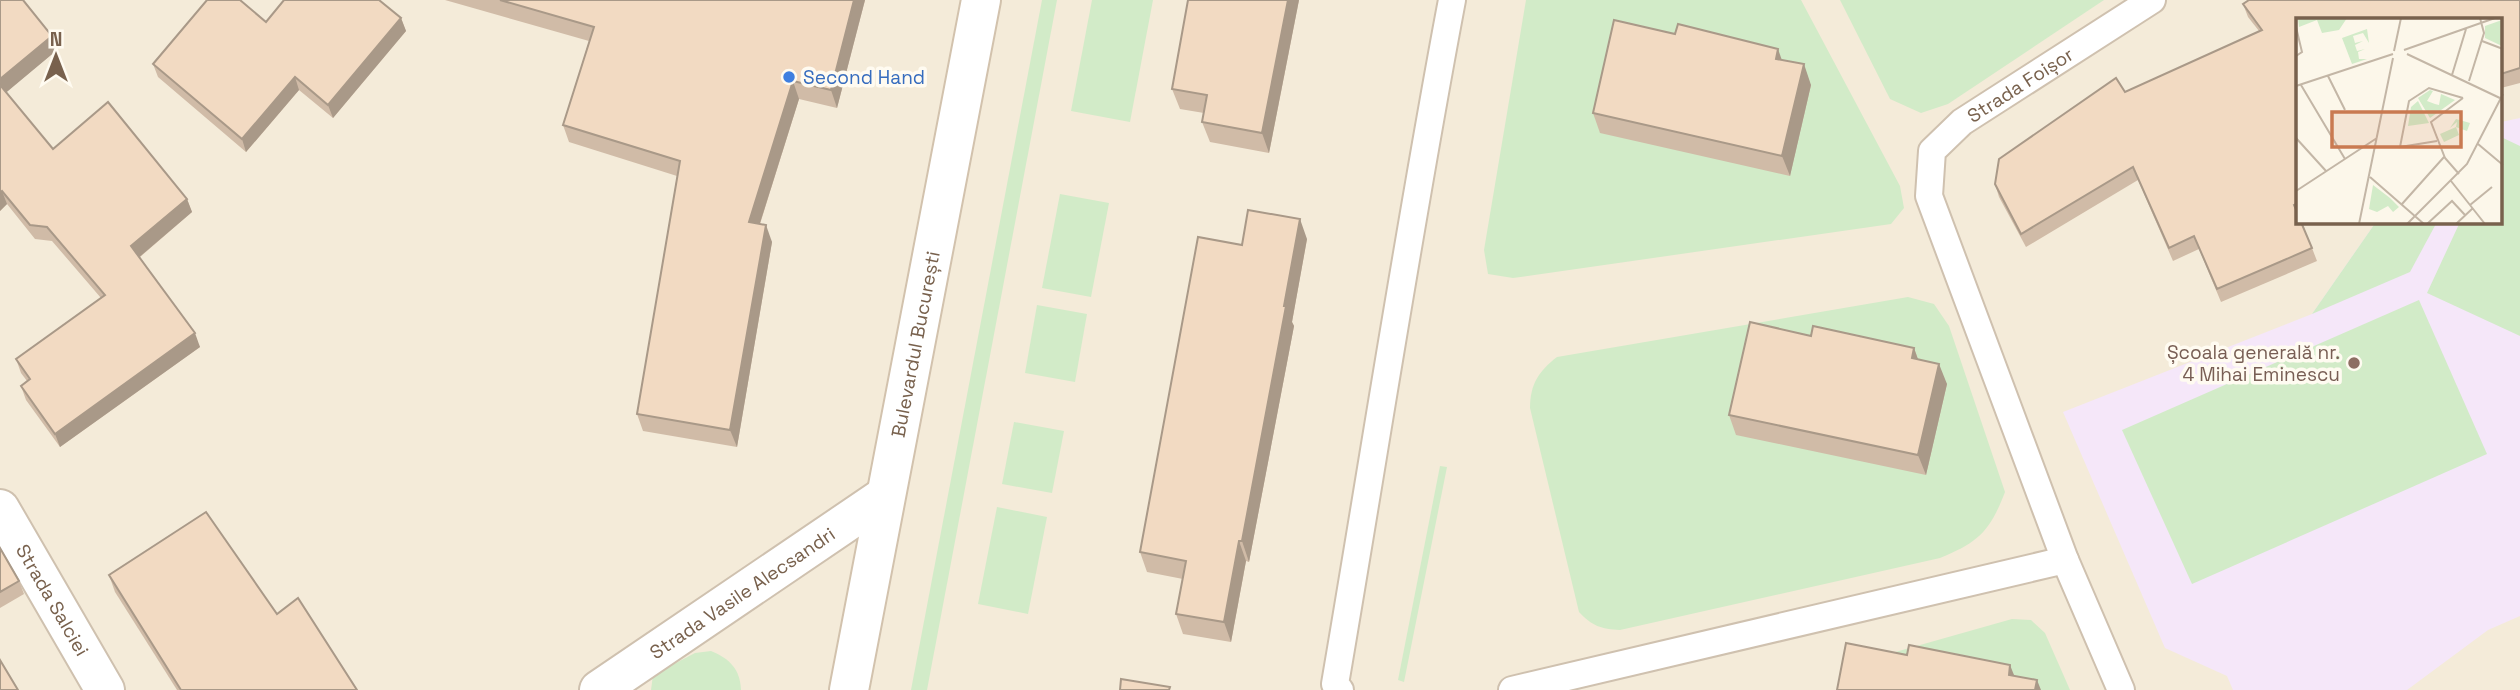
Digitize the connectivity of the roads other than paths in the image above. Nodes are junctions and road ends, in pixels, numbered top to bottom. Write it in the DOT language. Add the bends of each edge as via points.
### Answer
graph roads {
  1 [pos="981,0"];
  2 [pos="1452,0"];
  3 [pos="2152,0"];
  4 [pos="885,496"];
  5 [pos="0,509"];
  6 [pos="2065,560"];
  7 [pos="105,690"];
  8 [pos="599,690"];
  9 [pos="849,690"];
  10 [pos="1340,690"];
  11 [pos="1512,690"];
  12 [pos="2121,690"];
  1 -- 4 [label="main road, Bulevardul București"];
  2 -- 10 [label="lane" via="1411,215 1335,684"];
  3 -- 6 [label="lane, Strada Foișor" via="1962,121 1932,151 1929,196"];
  4 -- 8 [label="main road, Strada Vasile Alecsandri"];
  4 -- 9 [label="main road, Bulevardul București"];
  5 -- 7 [label="main road, Strada Salciei"];
  6 -- 11 [label="lane"];
  6 -- 12 [label="lane"];
}
